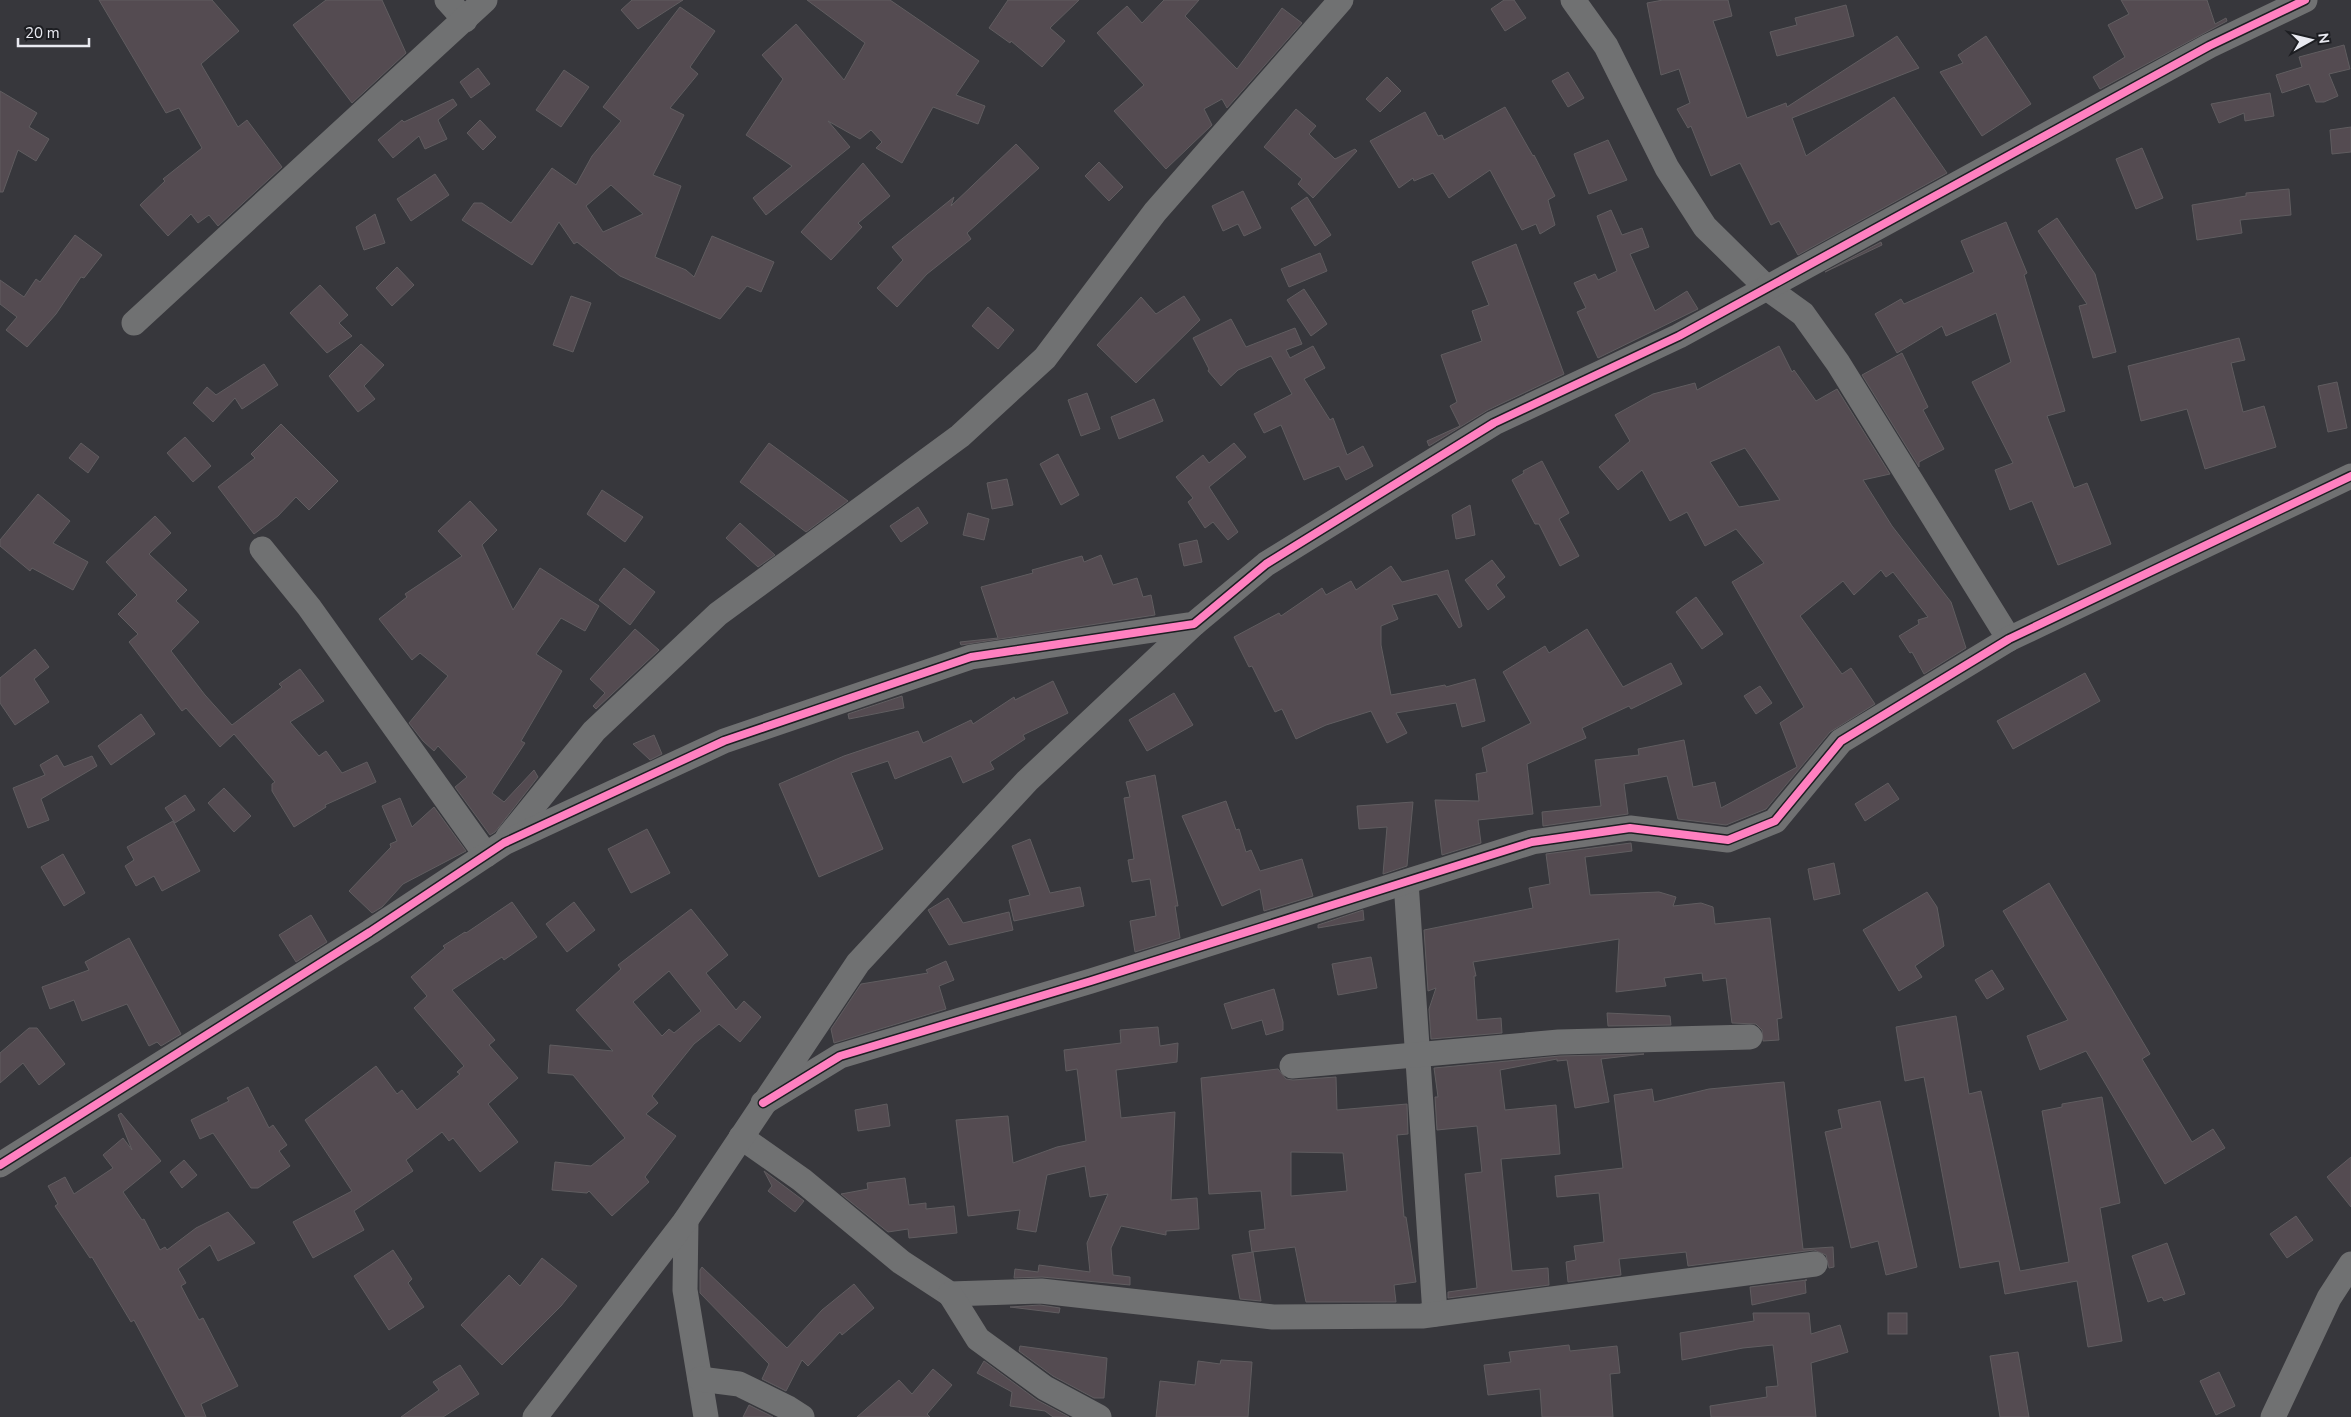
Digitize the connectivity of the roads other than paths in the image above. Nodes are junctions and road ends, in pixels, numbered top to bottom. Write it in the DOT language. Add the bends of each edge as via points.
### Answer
graph roads {
  1 [pos="446,0"];
  2 [pos="485,0"];
  3 [pos="1341,0"];
  4 [pos="1573,0"];
  5 [pos="2305,0"];
  6 [pos="464,20"];
  7 [pos="1767,288"];
  8 [pos="134,323"];
  9 [pos="2351,476"];
  10 [pos="262,549"];
  11 [pos="1194,624"];
  12 [pos="2009,639"];
  13 [pos="495,849"];
  14 [pos="1406,882"];
  15 [pos="1750,1037"];
  16 [pos="1418,1055"];
  17 [pos="1292,1066"];
  18 [pos="763,1103"];
  19 [pos="741,1137"];
  20 [pos="0,1164"];
  21 [pos="686,1220"];
  22 [pos="1815,1264"];
  23 [pos="2351,1264"];
  24 [pos="950,1294"];
  25 [pos="1435,1314"];
  26 [pos="700,1379"];
  27 [pos="535,1417"];
  28 [pos="706,1417"];
  29 [pos="802,1417"];
  30 [pos="1098,1417"];
  31 [pos="2273,1417"];
  1 -- 6 [label="street"];
  2 -- 6 [label="street"];
  3 -- 13 [label="street" via="1155,212 1045,358 960,436 718,614 594,731"];
  4 -- 7 [label="street" via="1606,46 1667,168 1705,226"];
  5 -- 7 [label="street" via="2209,46"];
  6 -- 8 [label="street"];
  7 -- 11 [label="street" via="1679,336 1494,423 1266,564"];
  7 -- 12 [label="street" via="1803,314 1838,363"];
  9 -- 12 [label="street"];
  10 -- 13 [label="street"];
  11 -- 13 [label="street" via="971,657 724,741"];
  11 -- 18 [label="street" via="1027,781 858,963"];
  12 -- 14 [label="street" via="1841,741 1775,821 1767,825 1728,840 1630,828 1532,842"];
  13 -- 20 [label="street" via="370,932"];
  14 -- 16 [label="street"];
  14 -- 18 [label="street" via="1109,976 840,1056"];
  15 -- 16 [label="street" via="1559,1042"];
  16 -- 17 [label="street"];
  16 -- 25 [label="street"];
  18 -- 19 [label="street"];
  19 -- 21 [label="street"];
  19 -- 24 [label="street" via="802,1180 901,1262"];
  21 -- 26 [label="street" via="684,1290"];
  21 -- 27 [label="street"];
  22 -- 25 [label="street"];
  23 -- 31 [label="street" via="2329,1298"];
  24 -- 25 [label="street" via="1041,1291 1273,1316"];
  24 -- 30 [label="street" via="978,1339 1045,1388"];
  26 -- 28 [label="street"];
  26 -- 29 [label="street" via="739,1384"];
}
